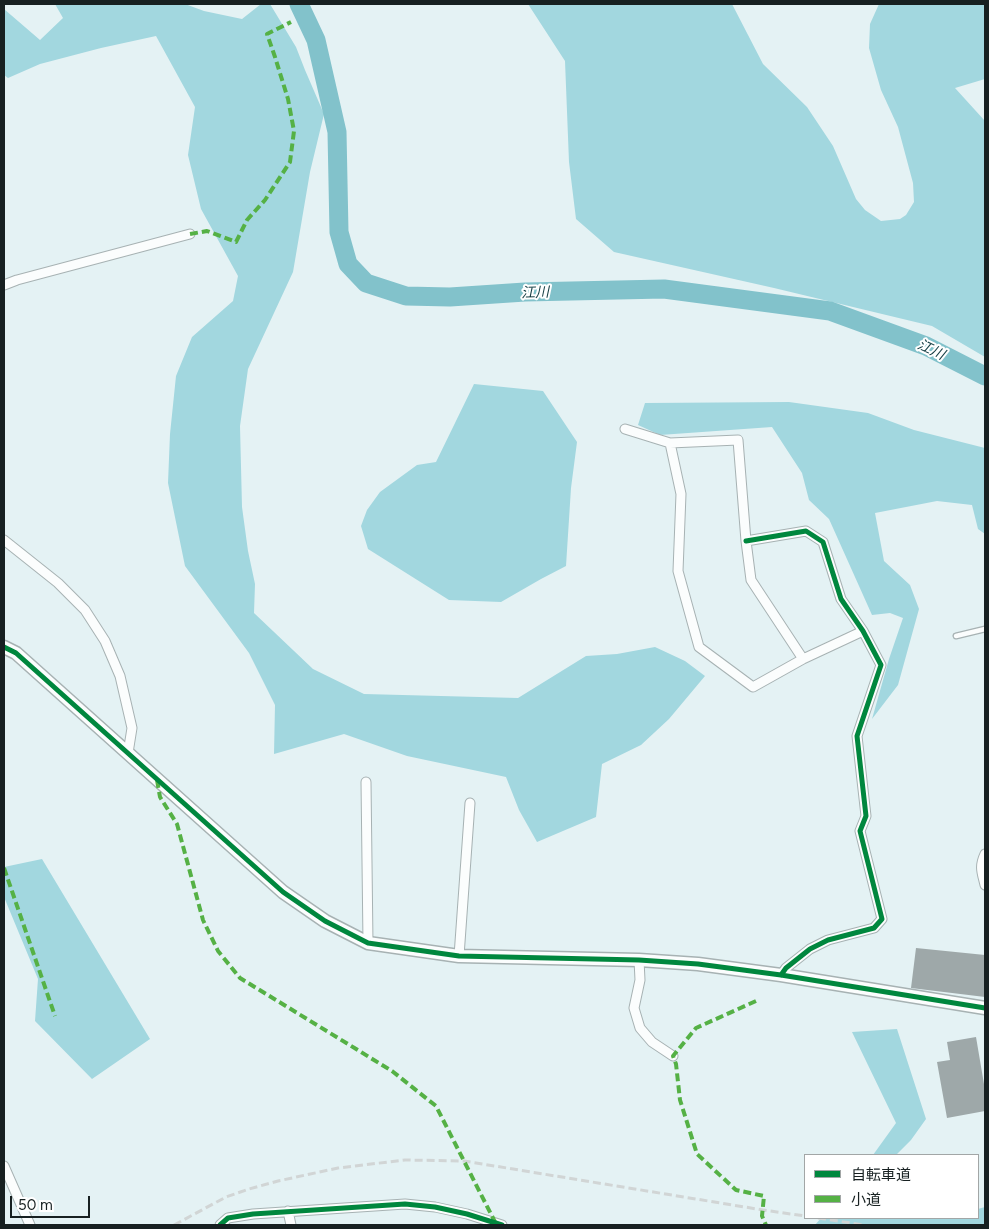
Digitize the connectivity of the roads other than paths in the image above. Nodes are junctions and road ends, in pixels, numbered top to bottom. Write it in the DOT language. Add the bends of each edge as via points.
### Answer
graph roads {
  1 [pos="190,234"];
  2 [pos="4,285"];
  3 [pos="625,429"];
  4 [pos="670,443"];
  5 [pos="4,540"];
  6 [pos="746,541"];
  7 [pos="863,630"];
  8 [pos="985,630"];
  9 [pos="956,636"];
  10 [pos="4,647"];
  11 [pos="803,659"];
  12 [pos="128,753"];
  13 [pos="366,782"];
  14 [pos="470,803"];
  15 [pos="985,854"];
  16 [pos="985,885"];
  17 [pos="368,943"];
  18 [pos="459,956"];
  19 [pos="639,960"];
  20 [pos="781,975"];
  21 [pos="985,1008"];
  22 [pos="673,1056"];
  23 [pos="4,1166"];
  24 [pos="288,1211"];
  25 [pos="30,1225"];
  26 [pos="220,1225"];
  27 [pos="291,1225"];
  28 [pos="502,1225"];
  1 -- 2 [label="street"];
  3 -- 4 [label="street"];
  4 -- 6 [label="street" via="738,440"];
  4 -- 11 [label="street" via="681,494 678,572 699,647 753,687"];
  5 -- 12 [label="street" via="58,583 85,610 105,641 120,676 132,728"];
  6 -- 7 [label="street" via="806,531 823,542 841,599"];
  6 -- 11 [label="street" via="751,580"];
  7 -- 11 [label="street"];
  7 -- 20 [label="street" via="881,665 857,736 866,816 860,831 882,918 874,928 828,940 810,949"];
  8 -- 9 [label="lane"];
  10 -- 12 [label="street" via="16,652"];
  12 -- 17 [label="street" via="283,892 325,921"];
  13 -- 17 [label="street"];
  14 -- 18 [label="street"];
  15 -- 16 [label="street" via="981,870"];
  17 -- 18 [label="street"];
  18 -- 19 [label="street"];
  19 -- 20 [label="street"];
  19 -- 22 [label="street" via="640,980 634,1008 640,1028 652,1042"];
  20 -- 21 [label="street"];
  23 -- 25 [label="street"];
  24 -- 26 [label="street" via="228,1218"];
  24 -- 27 [label="street"];
  24 -- 28 [label="street" via="406,1204 451,1210"];
}
